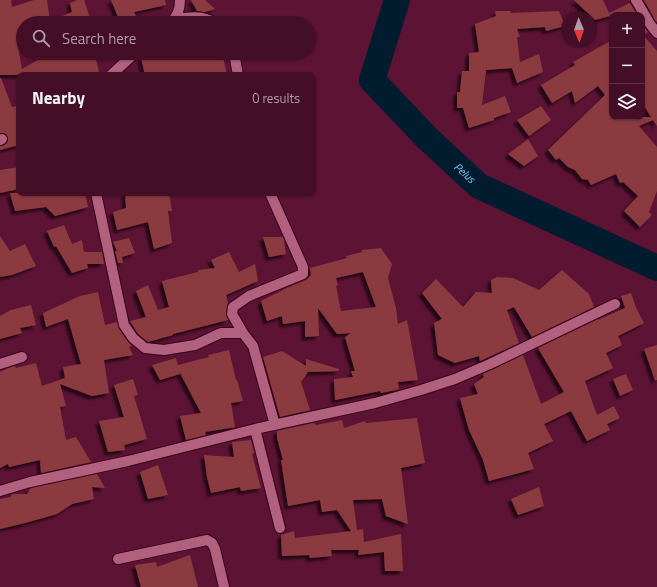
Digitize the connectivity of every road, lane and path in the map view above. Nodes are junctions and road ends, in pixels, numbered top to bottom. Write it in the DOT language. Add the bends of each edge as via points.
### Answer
graph roads {
  1 [pos="180,0"];
  2 [pos="636,0"];
  3 [pos="175,16"];
  4 [pos="657,33"];
  5 [pos="127,60"];
  6 [pos="235,60"];
  7 [pos="114,72"];
  8 [pos="237,72"];
  9 [pos="97,196"];
  10 [pos="271,196"];
  11 [pos="614,304"];
  12 [pos="243,332"];
  13 [pos="22,357"];
  14 [pos="0,364"];
  15 [pos="276,425"];
  16 [pos="255,429"];
  17 [pos="0,491"];
  18 [pos="280,528"];
  19 [pos="118,559"];
  20 [pos="224,587"];
  1 -- 3 [label="street" via="180,8"];
  2 -- 4 [label="street"];
  5 -- 7 [label="street"];
  6 -- 8 [label="street"];
  9 -- 12 [label="street" via="124,325 132,338 145,348 164,350 195,345 221,333"];
  10 -- 12 [label="street" via="303,267 303,274 249,296 233,307 232,314"];
  11 -- 15 [label="street" via="454,379 375,403"];
  12 -- 15 [label="street" via="253,346"];
  13 -- 14 [label="street"];
  15 -- 16 [label="street"];
  16 -- 17 [label="street" via="128,462 30,482"];
  16 -- 18 [label="street"];
  19 -- 20 [label="street" via="207,540 216,549"];
}
